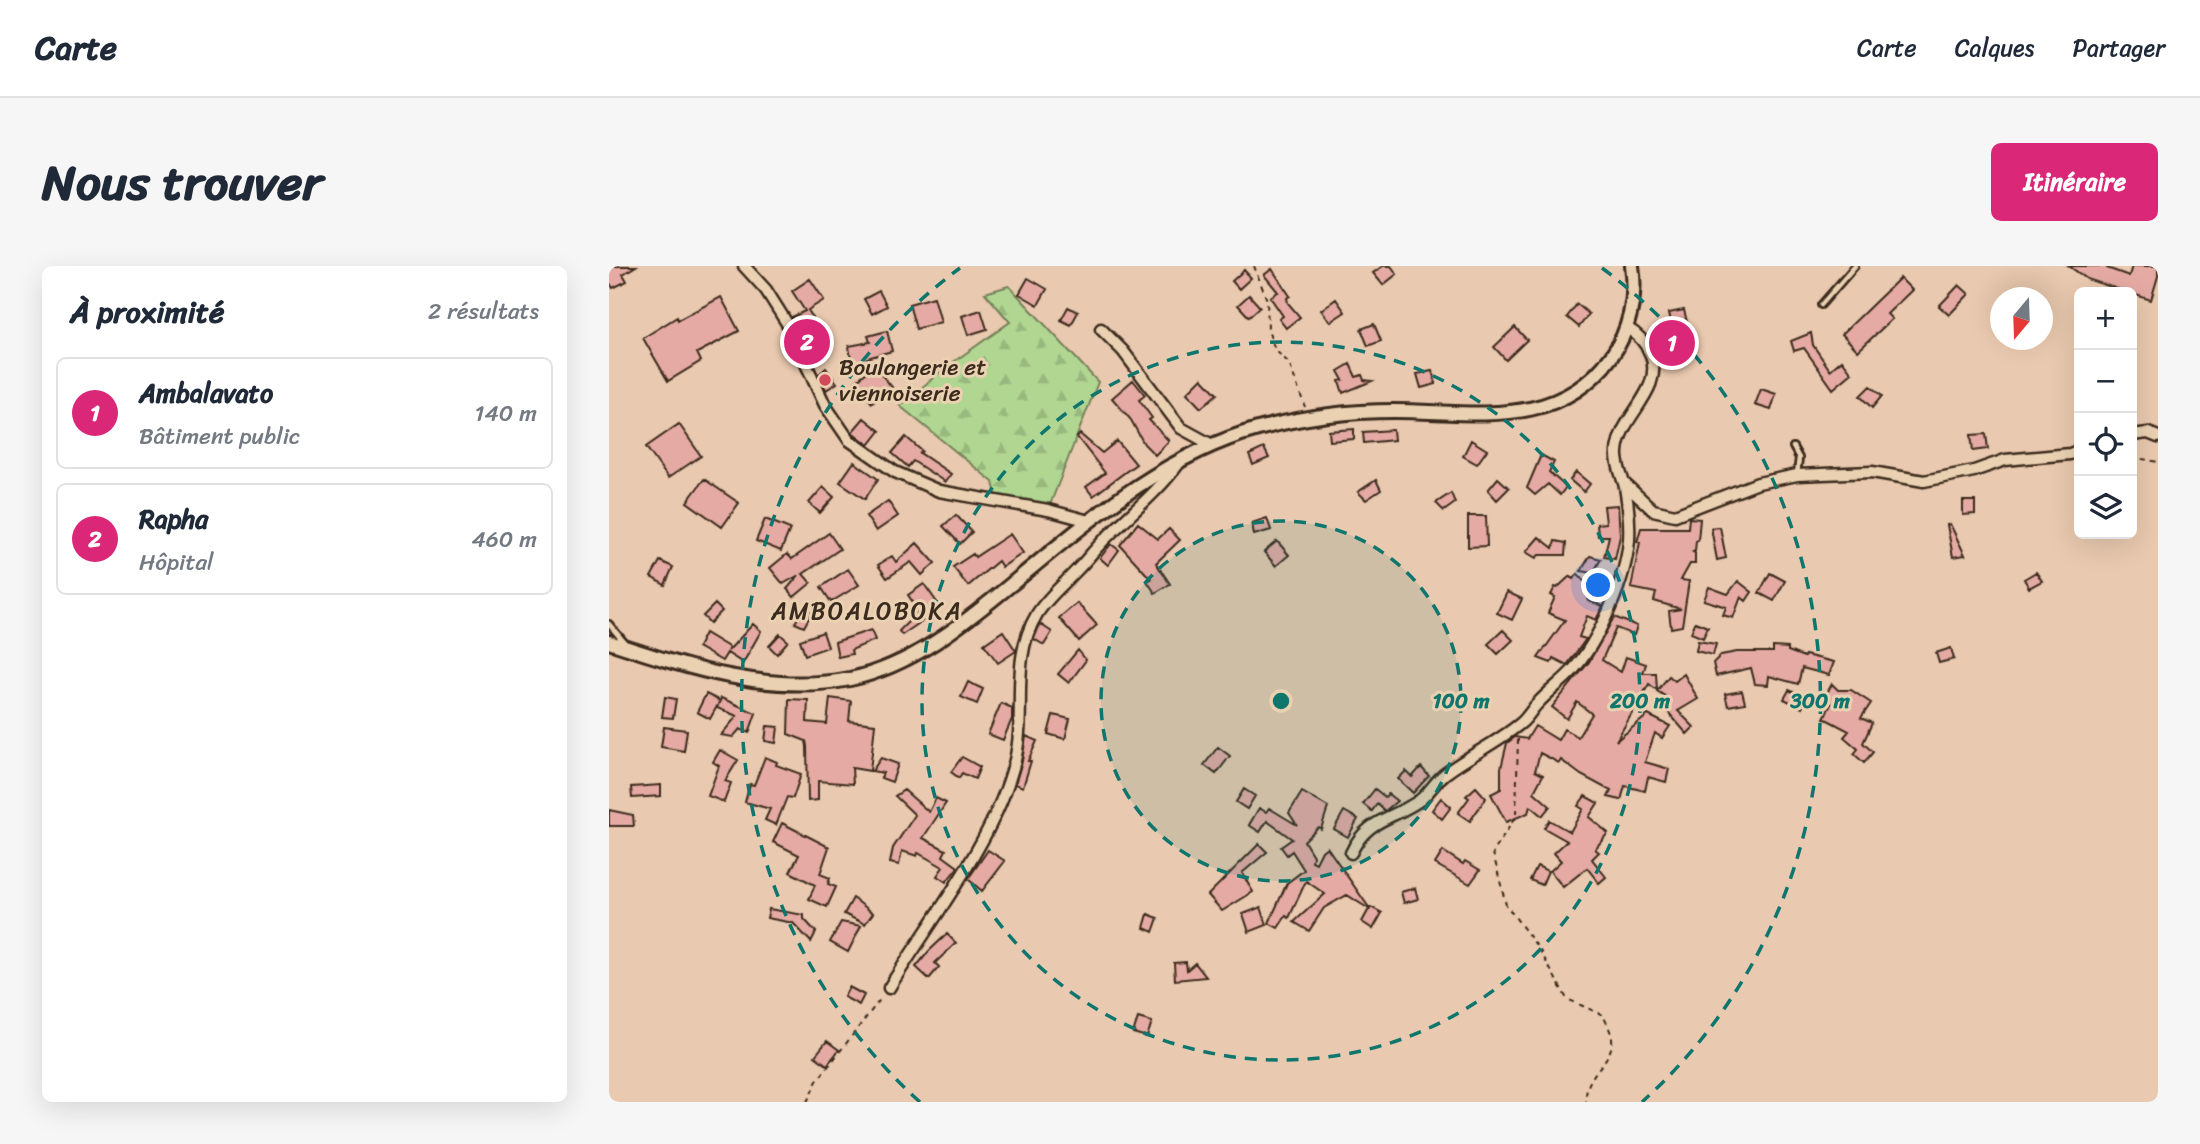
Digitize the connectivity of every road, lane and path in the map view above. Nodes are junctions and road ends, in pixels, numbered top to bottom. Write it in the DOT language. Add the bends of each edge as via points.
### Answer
graph roads {
  1 [pos="744,266"];
  2 [pos="1254,266"];
  3 [pos="1632,266"];
  4 [pos="1855,266"];
  5 [pos="1821,305"];
  6 [pos="1627,328"];
  7 [pos="1101,329"];
  8 [pos="1308,416"];
  9 [pos="2137,434"];
  10 [pos="2158,437"];
  11 [pos="1212,445"];
  12 [pos="1793,447"];
  13 [pos="2074,452"];
  14 [pos="1183,458"];
  15 [pos="2137,458"];
  16 [pos="2158,462"];
  17 [pos="1797,475"];
  18 [pos="1624,484"];
  19 [pos="1089,521"];
  20 [pos="609,624"];
  21 [pos="609,642"];
  22 [pos="629,648"];
  23 [pos="1519,724"];
  24 [pos="1351,853"];
  25 [pos="888,988"];
  26 [pos="807,1102"];
  27 [pos="1585,1102"];
  1 -- 19 [label="street" via="788,325 825,405 849,440 895,472 939,491"];
  2 -- 8 [label="path" via="1267,300 1268,330 1275,350 1289,363"];
  3 -- 6 [label="street" via="1635,283"];
  4 -- 5 [label="lane"];
  6 -- 8 [label="street" via="1599,373 1571,396 1536,409"];
  6 -- 18 [label="street" via="1648,347 1654,365 1646,395 1623,429 1617,450"];
  7 -- 11 [label="street" via="1181,428"];
  8 -- 11 [label="street"];
  9 -- 10 [label="street"];
  11 -- 14 [label="street"];
  12 -- 17 [label="lane" via="1799,458"];
  13 -- 17 [label="street" via="2005,460 1924,481 1872,472"];
  14 -- 19 [label="street"];
  14 -- 25 [label="street" via="1162,486 1103,540 1038,612 1025,638 1019,669 1015,759 1003,794 965,868"];
  15 -- 16 [label="path"];
  17 -- 18 [label="street" via="1758,482 1675,515 1653,510"];
  18 -- 23 [label="street" via="1629,540 1618,588 1575,668"];
  19 -- 22 [label="street" via="949,634 897,663 852,678 808,684 755,681"];
  20 -- 22 [label="lane"];
  21 -- 22 [label="street"];
  23 -- 24 [label="street" via="1443,775 1422,799 1373,825 1359,837"];
  23 -- 27 [label="path" via="1516,816 1493,853 1506,905 1539,948 1567,999 1603,1015 1612,1041 1585,1091"];
  25 -- 26 [label="path" via="817,1081"];
}
